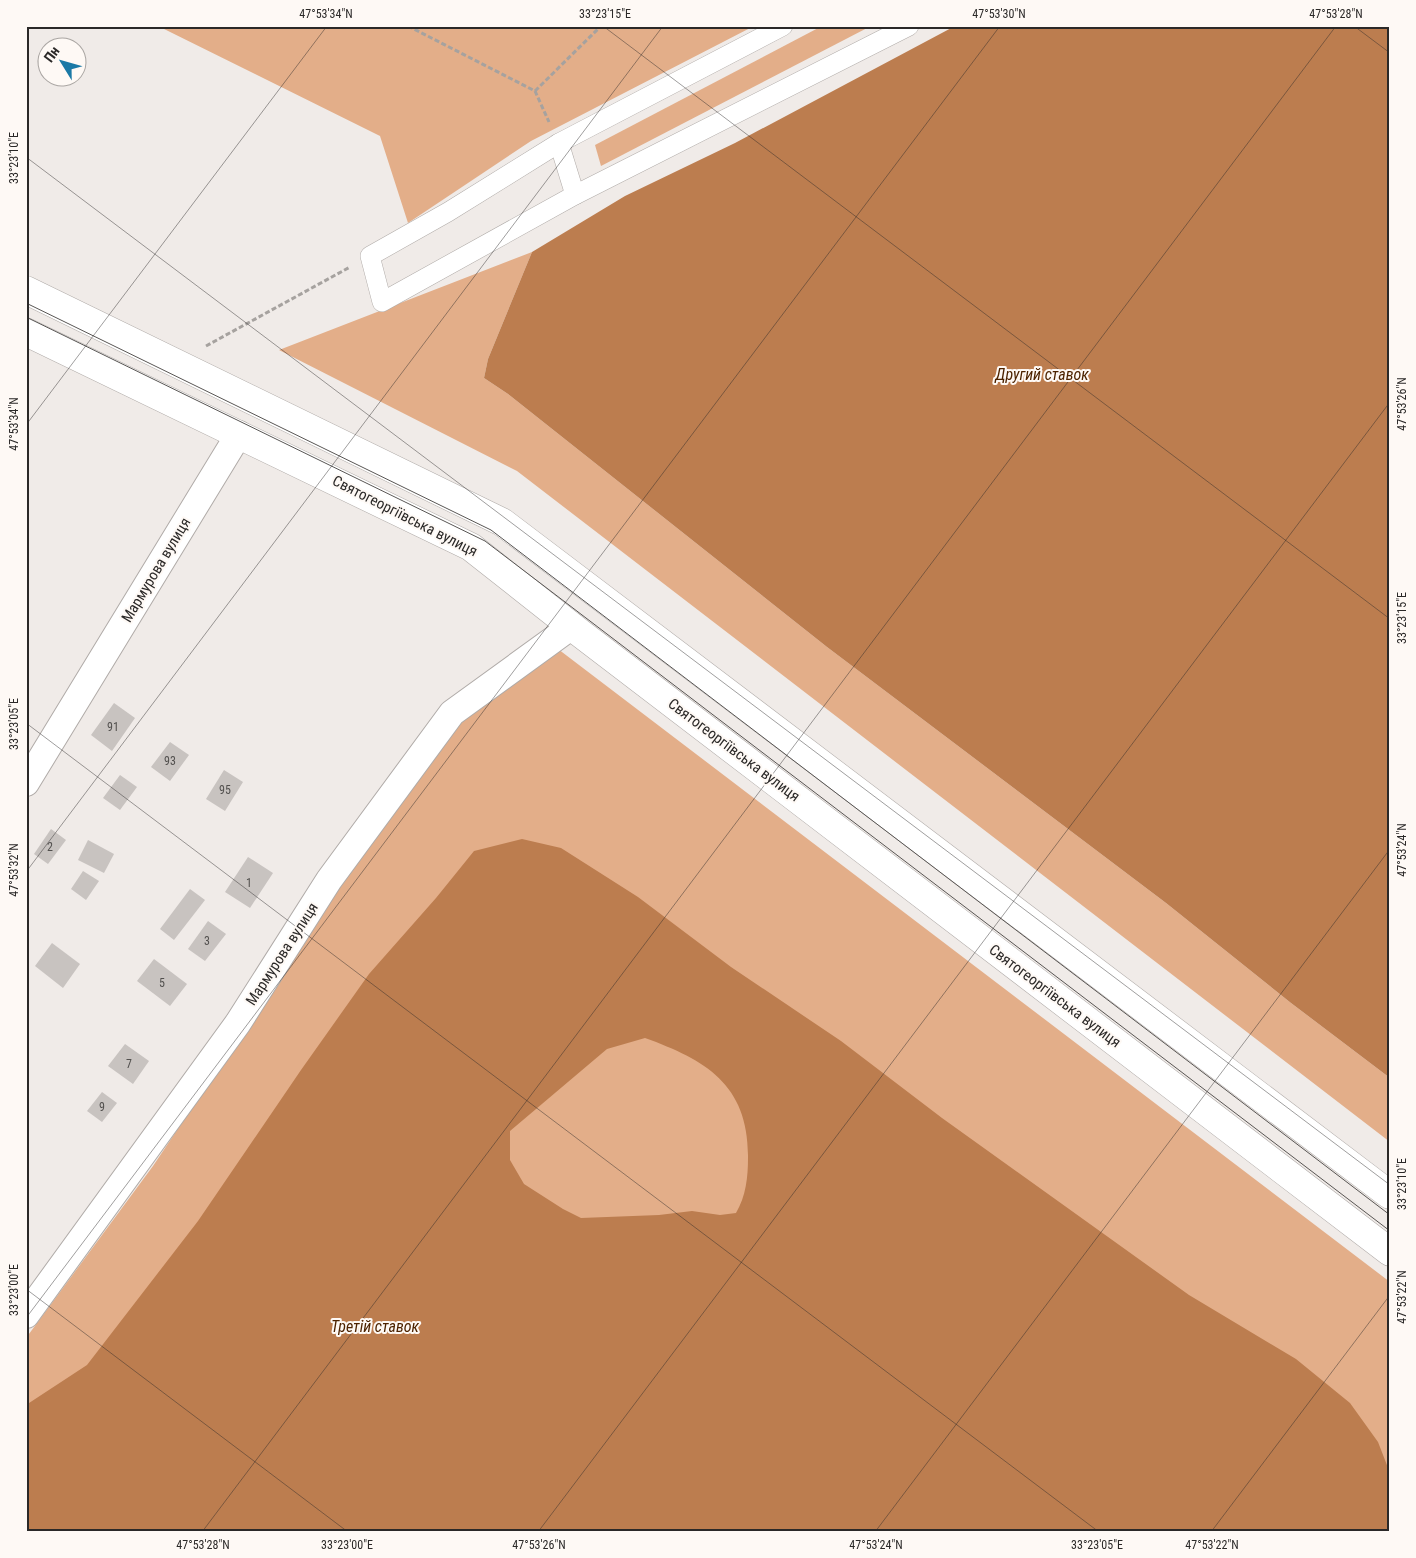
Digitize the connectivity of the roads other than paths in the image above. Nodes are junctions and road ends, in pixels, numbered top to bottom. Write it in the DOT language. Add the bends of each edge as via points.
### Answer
graph roads {
  1 [pos="783,26"];
  2 [pos="908,26"];
  3 [pos="558,143"];
  4 [pos="575,194"];
  5 [pos="26,290"];
  6 [pos="26,332"];
  7 [pos="238,434"];
  8 [pos="572,626"];
  9 [pos="26,783"];
  10 [pos="1390,1195"];
  11 [pos="1390,1252"];
  12 [pos="26,1315"];
  1 -- 3 [label="street"];
  2 -- 4 [label="street"];
  3 -- 4 [label="street"];
  3 -- 4 [label="street" via="370,256 382,302"];
  5 -- 10 [label="main road" via="502,522"];
  6 -- 7 [label="main road, Святогеоргіївська вулиця"];
  7 -- 8 [label="main road, Святогеоргіївська вулиця" via="471,547"];
  7 -- 9 [label="street, Мармурова вулиця"];
  8 -- 11 [label="main road, Святогеоргіївська вулиця"];
  8 -- 12 [label="street, Мармурова вулиця" via="452,713 329,880 238,1023"];
}
